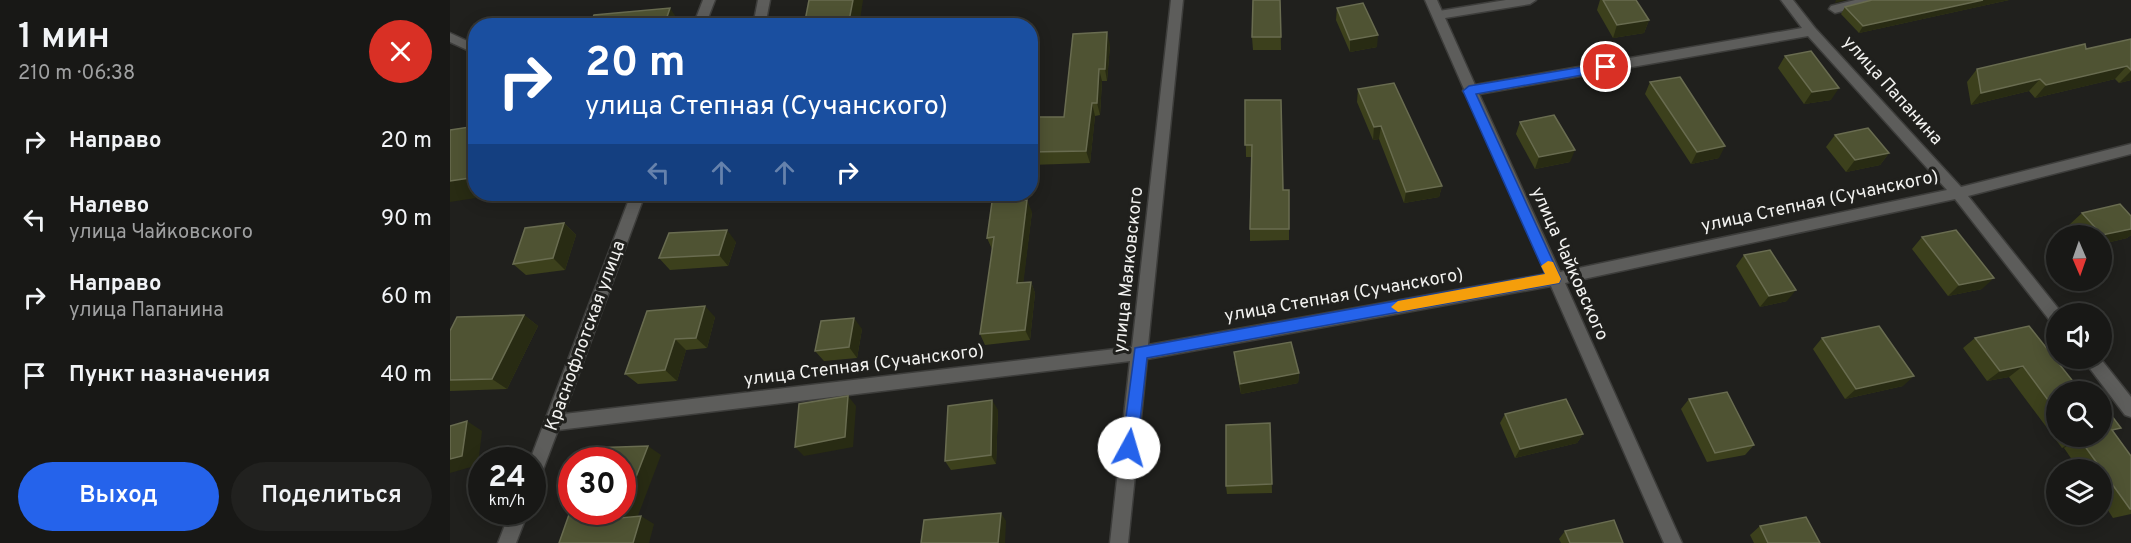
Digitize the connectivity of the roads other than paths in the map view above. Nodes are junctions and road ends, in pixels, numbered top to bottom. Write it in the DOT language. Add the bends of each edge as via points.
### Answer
graph roads {
  1 [pos="709,0"];
  2 [pos="764,0"];
  3 [pos="1177,0"];
  4 [pos="1431,0"];
  5 [pos="1530,0"];
  6 [pos="1787,0"];
  7 [pos="1870,0"];
  8 [pos="1835,9"];
  9 [pos="1439,15"];
  10 [pos="702,18"];
  11 [pos="761,18"];
  12 [pos="1811,31"];
  13 [pos="450,37"];
  14 [pos="468,46"];
  15 [pos="1469,91"];
  16 [pos="2131,149"];
  17 [pos="1958,193"];
  18 [pos="635,201"];
  19 [pos="1554,279"];
  20 [pos="2046,304"];
  21 [pos="1140,353"];
  22 [pos="2099,369"];
  23 [pos="2131,410"];
  24 [pos="554,423"];
  25 [pos="544,447"];
  26 [pos="514,525"];
  27 [pos="507,543"];
  28 [pos="1119,543"];
  29 [pos="1673,543"];
  1 -- 10 [label="street"];
  2 -- 11 [label="street"];
  3 -- 21 [label="street, улица Маяковского"];
  4 -- 9 [label="street, улица Чайковского"];
  5 -- 9 [label="street"];
  6 -- 12 [label="street, улица Папанина"];
  7 -- 8 [label="street"];
  9 -- 15 [label="street, улица Чайковского"];
  12 -- 15 [label="street"];
  12 -- 17 [label="street, улица Папанина"];
  13 -- 14 [label="street"];
  15 -- 19 [label="street, улица Чайковского"];
  16 -- 17 [label="street, улица Степная (Сучанского)"];
  17 -- 19 [label="street, улица Степная (Сучанского)"];
  17 -- 20 [label="street, улица Папанина"];
  18 -- 24 [label="street, Краснофлотская улица"];
  19 -- 21 [label="street, улица Степная (Сучанского)"];
  19 -- 29 [label="street, улица Чайковского"];
  21 -- 24 [label="street, улица Степная (Сучанского)"];
  21 -- 28 [label="street, улица Маяковского"];
  22 -- 23 [label="street"];
  24 -- 25 [label="street, Краснофлотская улица"];
  26 -- 27 [label="street"];
}
